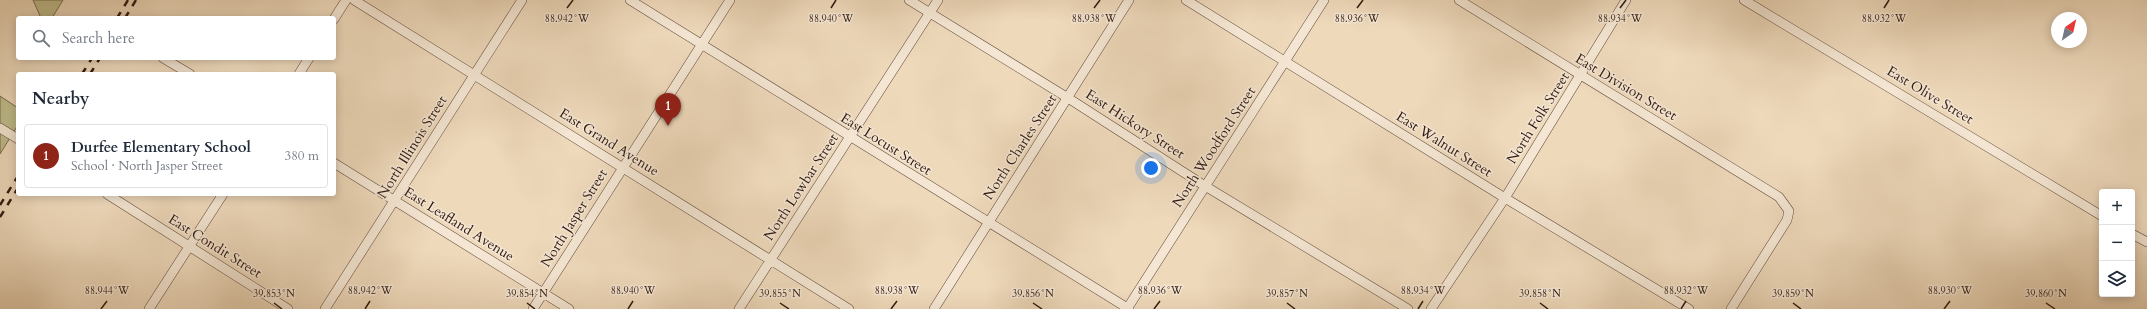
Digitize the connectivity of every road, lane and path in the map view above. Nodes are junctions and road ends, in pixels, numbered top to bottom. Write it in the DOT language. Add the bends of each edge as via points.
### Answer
graph roads {
  1 [pos="346,0"];
  2 [pos="354,0"];
  3 [pos="522,0"];
  4 [pos="630,0"];
  5 [pos="730,0"];
  6 [pos="909,0"];
  7 [pos="938,0"];
  8 [pos="1129,0"];
  9 [pos="1186,0"];
  10 [pos="1324,0"];
  11 [pos="1459,0"];
  12 [pos="1626,0"];
  13 [pos="1744,0"];
  14 [pos="930,13"];
  15 [pos="336,16"];
  16 [pos="701,44"];
  17 [pos="166,60"];
  18 [pos="308,60"];
  19 [pos="1284,63"];
  20 [pos="187,72"];
  21 [pos="300,72"];
  22 [pos="1580,75"];
  23 [pos="474,76"];
  24 [pos="1068,98"];
  25 [pos="0,128"];
  26 [pos="16,138"];
  27 [pos="850,138"];
  28 [pos="336,164"];
  29 [pos="623,167"];
  30 [pos="1205,186"];
  31 [pos="110,196"];
  32 [pos="222,196"];
  33 [pos="1505,198"];
  34 [pos="394,201"];
  35 [pos="2099,214"];
  36 [pos="988,223"];
  37 [pos="2135,236"];
  38 [pos="2147,242"];
  39 [pos="190,247"];
  40 [pos="770,260"];
  41 [pos="544,293"];
  42 [pos="149,309"];
  43 [pos="288,309"];
  44 [pos="325,309"];
  45 [pos="533,309"];
  46 [pos="569,309"];
  47 [pos="739,309"];
  48 [pos="849,309"];
  49 [pos="934,309"];
  50 [pos="1128,309"];
  51 [pos="1408,309"];
  52 [pos="1431,309"];
  53 [pos="1689,309"];
  54 [pos="1731,309"];
  1 -- 15 [label="street"];
  2 -- 23 [label="street, East Grand Avenue"];
  3 -- 23 [label="street, North Illinois Street"];
  4 -- 16 [label="street, East Locust Street"];
  5 -- 16 [label="street, North Jasper Street"];
  6 -- 14 [label="street, East Hickory Street"];
  7 -- 14 [label="street, North Lowbar Street"];
  8 -- 24 [label="street, North Charles Street"];
  9 -- 19 [label="street, East Walnut Street"];
  10 -- 19 [label="street, North Woodford Street"];
  11 -- 22 [label="street, East Division Street"];
  12 -- 22 [label="street, North Folk Street"];
  13 -- 35 [label="street, East Olive Street"];
  14 -- 24 [label="street, East Hickory Street"];
  14 -- 27 [label="street, North Lowbar Street"];
  16 -- 27 [label="street, East Locust Street"];
  16 -- 29 [label="street, North Jasper Street"];
  17 -- 20 [label="street"];
  18 -- 21 [label="street"];
  19 -- 30 [label="street, North Woodford Street"];
  19 -- 33 [label="street, East Walnut Street"];
  22 -- 33 [label="street, North Folk Street"];
  22 -- 54 [label="street, East Division Street" via="1779,197 1789,211 1788,220"];
  23 -- 29 [label="street, East Grand Avenue"];
  23 -- 34 [label="street, North Illinois Street"];
  24 -- 30 [label="street, East Hickory Street"];
  24 -- 36 [label="street, North Charles Street"];
  25 -- 26 [label="street"];
  27 -- 36 [label="street, East Locust Street"];
  27 -- 40 [label="street, North Lowbar Street"];
  28 -- 34 [label="street, East Leafland Avenue"];
  29 -- 40 [label="street, East Grand Avenue"];
  29 -- 41 [label="street, North Jasper Street"];
  30 -- 50 [label="street, North Woodford Street"];
  30 -- 51 [label="street, East Hickory Street"];
  31 -- 39 [label="street, East Condit Street"];
  32 -- 39 [label="street"];
  33 -- 52 [label="street, North Folk Street"];
  33 -- 53 [label="street, East Walnut Street"];
  34 -- 41 [label="street, East Leafland Avenue"];
  34 -- 44 [label="street, North Illinois Street"];
  36 -- 49 [label="street, North Charles Street"];
  36 -- 50 [label="street, East Locust Street"];
  37 -- 38 [label="street"];
  39 -- 42 [label="street"];
  39 -- 43 [label="street, East Condit Street"];
  40 -- 47 [label="street, North Lowbar Street"];
  40 -- 48 [label="street, East Grand Avenue"];
  41 -- 45 [label="street, North Jasper Street"];
  41 -- 46 [label="street, East Leafland Avenue"];
}
